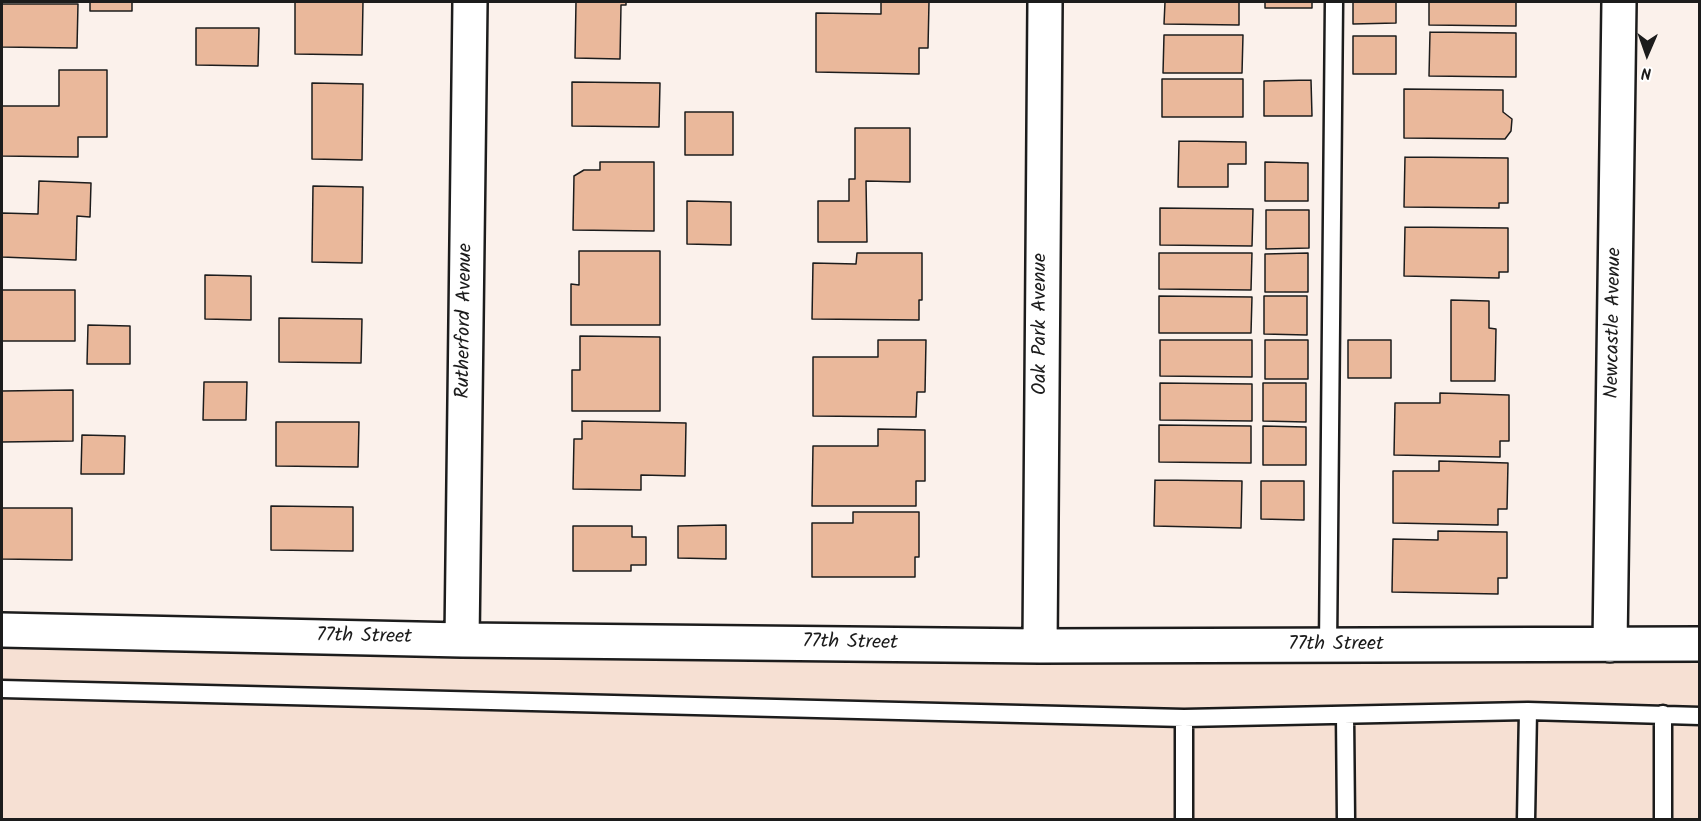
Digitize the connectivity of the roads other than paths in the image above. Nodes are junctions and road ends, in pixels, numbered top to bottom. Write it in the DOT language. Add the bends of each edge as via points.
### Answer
graph roads {
  1 [pos="470,2"];
  2 [pos="1045,2"];
  3 [pos="1334,2"];
  4 [pos="1619,2"];
  5 [pos="2,630"];
  6 [pos="462,640"];
  7 [pos="1700,644"];
  8 [pos="1610,645"];
  9 [pos="1040,646"];
  10 [pos="1328,646"];
  11 [pos="2,689"];
  12 [pos="1528,711"];
  13 [pos="1663,714"];
  14 [pos="1345,715"];
  15 [pos="1700,716"];
  16 [pos="1185,718"];
  17 [pos="1184,819"];
  18 [pos="1346,819"];
  19 [pos="1526,819"];
  20 [pos="1663,819"];
  1 -- 6 [label="street, Rutherford Avenue"];
  2 -- 9 [label="street, Oak Park Avenue"];
  3 -- 10 [label="lane"];
  4 -- 8 [label="street, Newcastle Avenue"];
  5 -- 6 [label="street, 77th Street"];
  6 -- 9 [label="street, 77th Street"];
  7 -- 8 [label="street, 77th Street"];
  8 -- 10 [label="street, 77th Street"];
  9 -- 10 [label="street, 77th Street"];
  11 -- 16 [label="lane"];
  12 -- 13 [label="lane"];
  12 -- 14 [label="lane"];
  12 -- 19 [label="lane"];
  13 -- 15 [label="lane"];
  13 -- 20 [label="lane"];
  14 -- 16 [label="lane"];
  14 -- 18 [label="lane"];
  16 -- 17 [label="lane"];
}
